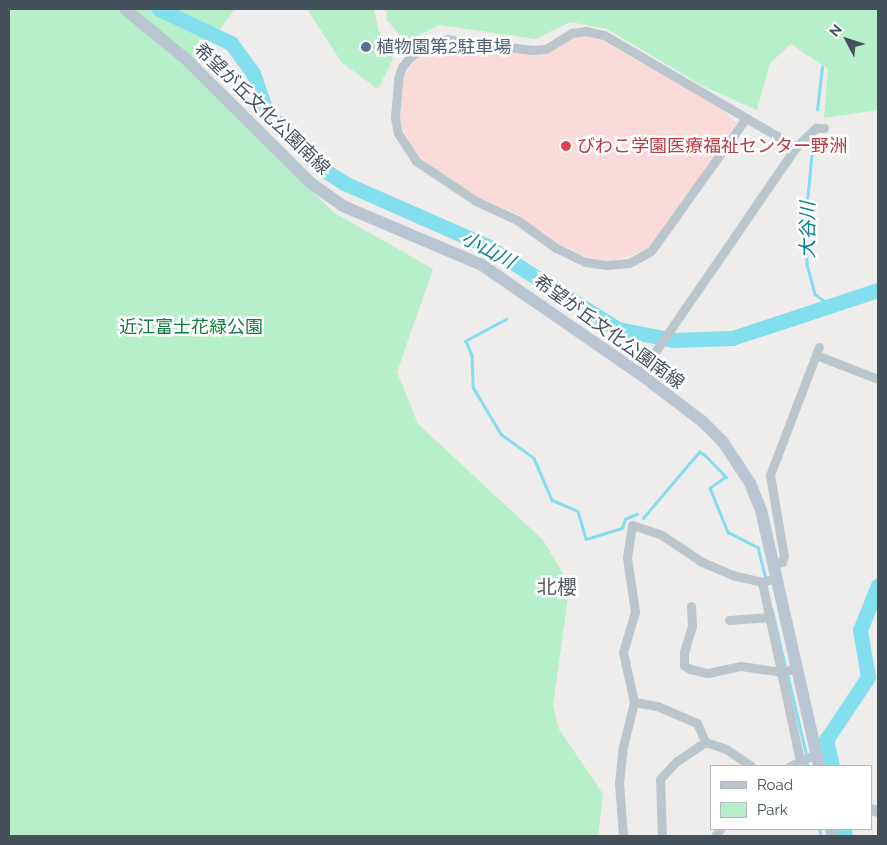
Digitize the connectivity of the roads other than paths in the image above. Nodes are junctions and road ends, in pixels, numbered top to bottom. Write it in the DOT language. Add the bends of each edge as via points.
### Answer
graph roads {
  1 [pos="125,9"];
  2 [pos="746,118"];
  3 [pos="824,128"];
  4 [pos="796,147"];
  5 [pos="640,374"];
  6 [pos="878,379"];
  7 [pos="774,564"];
  8 [pos="777,578"];
  9 [pos="762,582"];
  10 [pos="691,606"];
  11 [pos="770,617"];
  12 [pos="728,620"];
  13 [pos="797,668"];
  14 [pos="781,672"];
  15 [pos="634,702"];
  16 [pos="705,742"];
  17 [pos="818,760"];
  18 [pos="800,762"];
  19 [pos="750,765"];
  20 [pos="792,765"];
  21 [pos="623,836"];
  22 [pos="662,836"];
  1 -- 5 [label="main road, 希望が丘文化公園南線" via="186,58 312,184 343,206 482,265"];
  2 -- 2 [label="street" via="604,35 586,31 572,33 546,49 446,39 432,42 410,57 402,67 395,117 398,133 416,161 476,201 517,220 556,248 585,262 607,265 629,263 651,251"];
  2 -- 4 [label="street"];
  3 -- 4 [label="street" via="816,128"];
  4 -- 5 [label="street"];
  5 -- 7 [label="main road, 希望が丘文化公園南線" via="702,421 738,462 761,510"];
  6 -- 7 [label="street" via="818,351 770,475 784,556 782,562"];
  7 -- 8 [label="main road, 希望が丘文化公園南線"];
  8 -- 9 [label="street"];
  8 -- 13 [label="main road, 希望が丘文化公園南線"];
  9 -- 11 [label="street"];
  9 -- 15 [label="street" via="718,569 660,534 632,526 627,556 635,612 623,652"];
  10 -- 14 [label="street" via="692,626 684,652 684,664 690,669 708,673 741,666"];
  11 -- 12 [label="street"];
  11 -- 14 [label="street"];
  13 -- 14 [label="street"];
  13 -- 17 [label="main road, 希望が丘文化公園南線"];
  14 -- 18 [label="street"];
  15 -- 16 [label="street" via="657,706 697,722"];
  15 -- 21 [label="street" via="622,747 619,783"];
  16 -- 19 [label="street" via="738,755"];
  16 -- 22 [label="street" via="677,761 660,779"];
  17 -- 18 [label="street"];
  18 -- 20 [label="street"];
}
